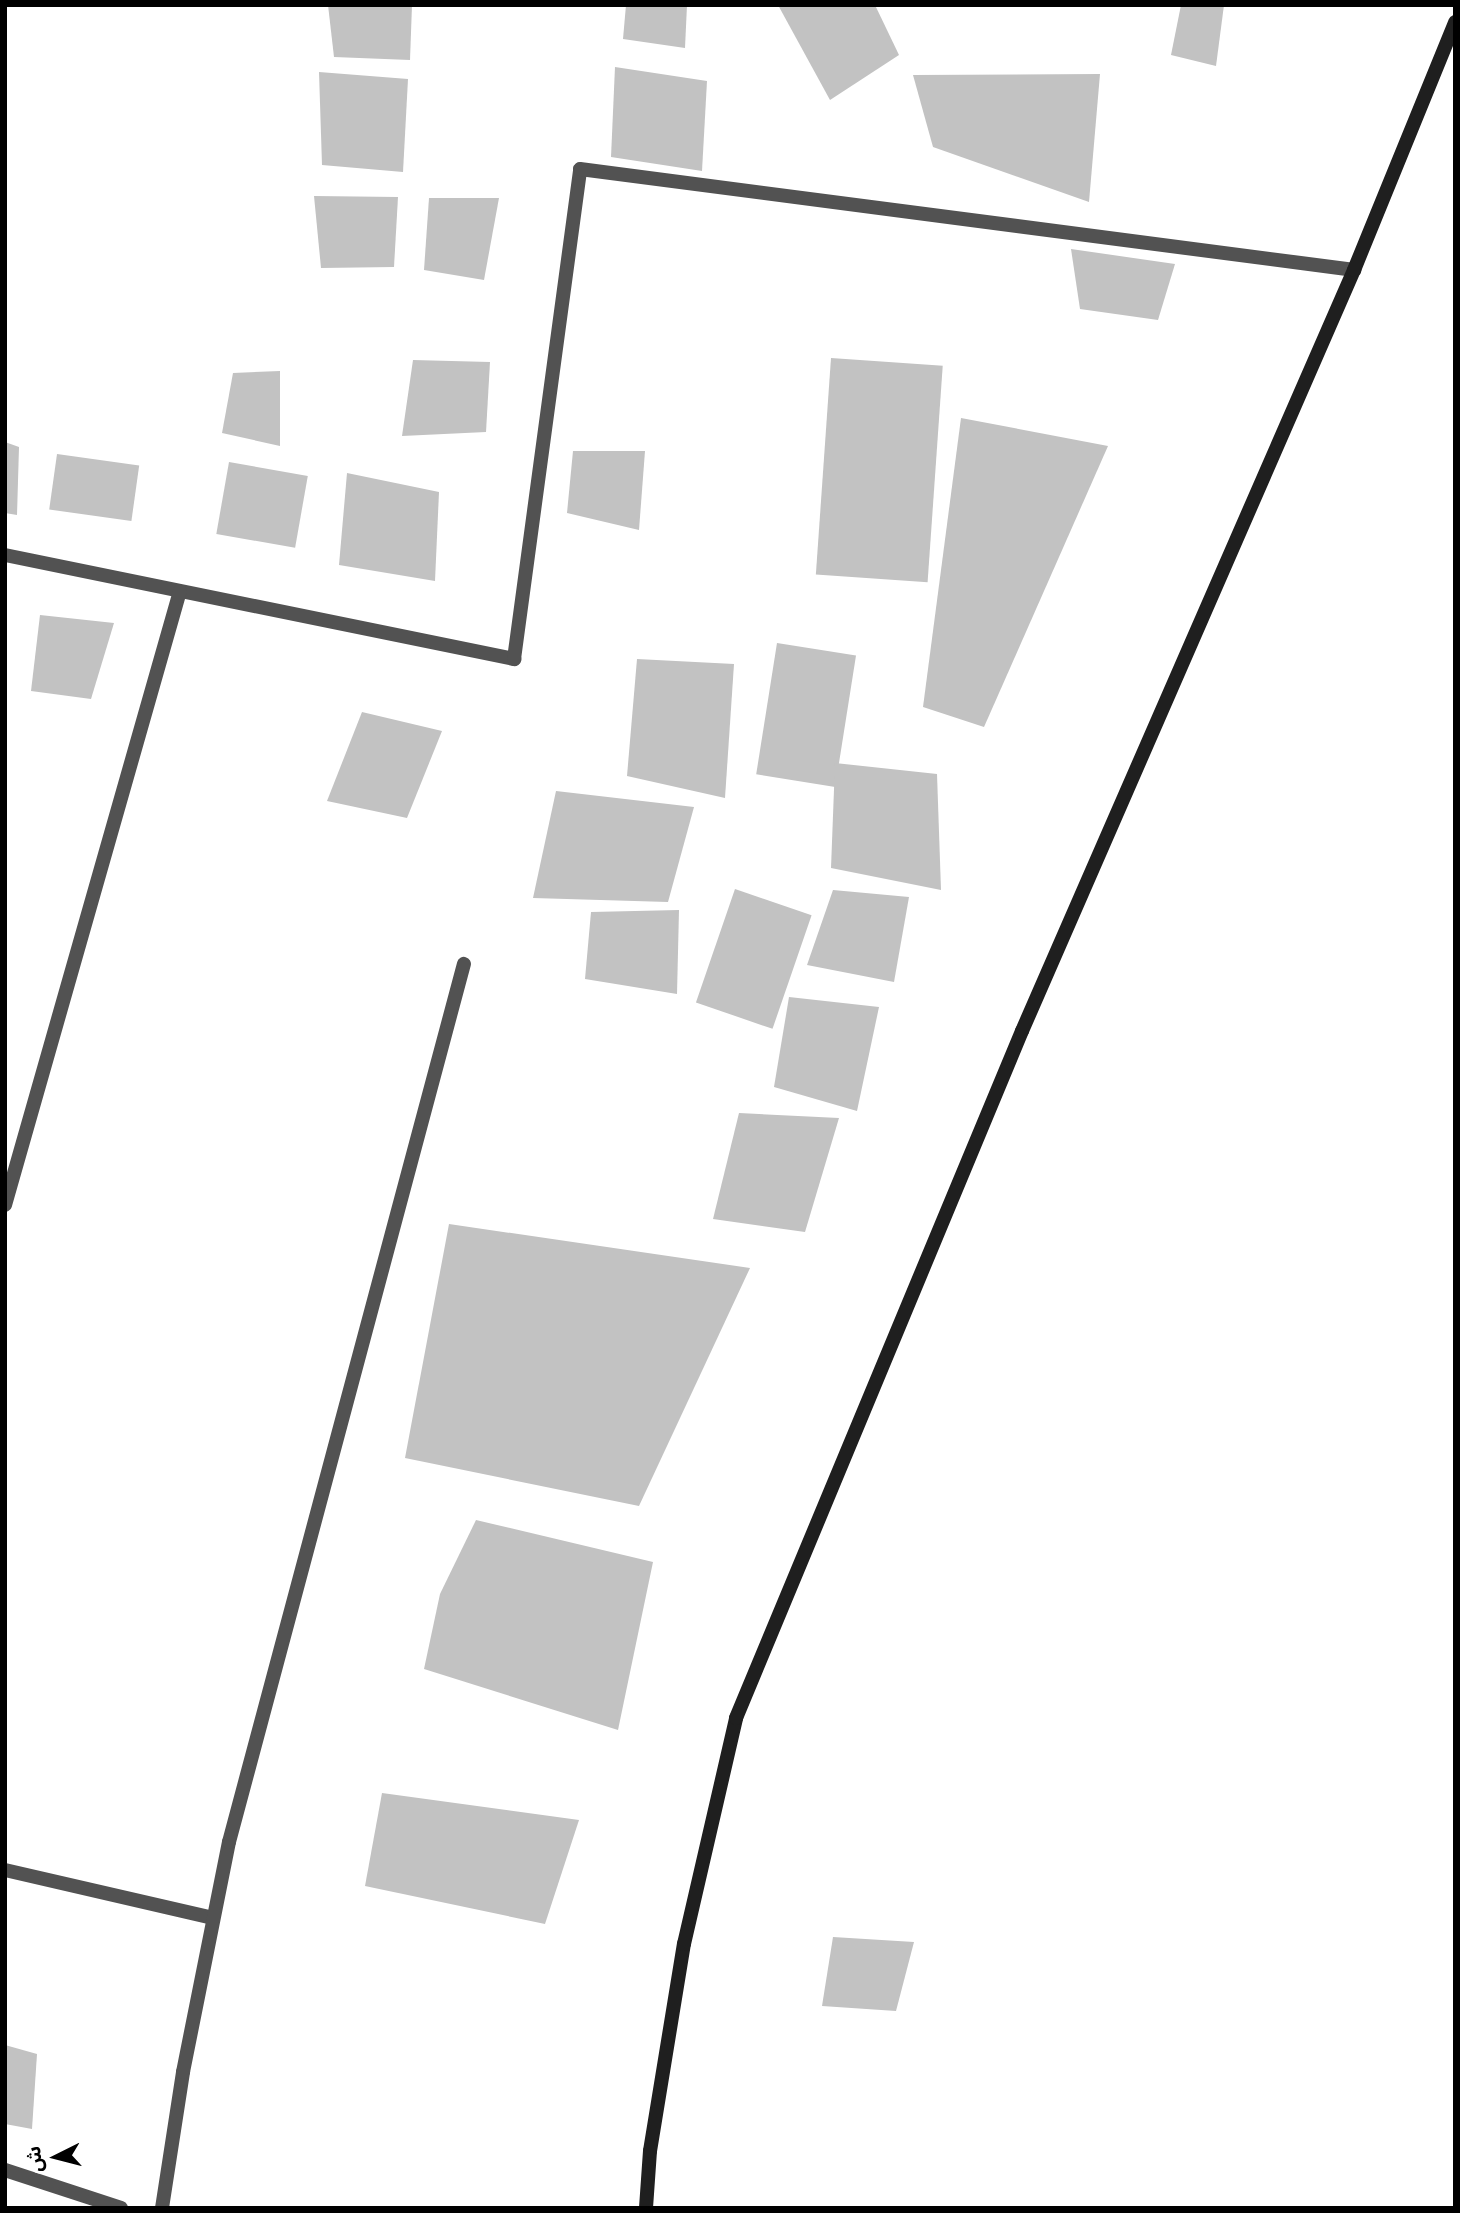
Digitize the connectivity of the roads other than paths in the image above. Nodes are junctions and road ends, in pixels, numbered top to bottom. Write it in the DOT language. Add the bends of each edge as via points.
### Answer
graph roads {
  1 [pos="1454,27"];
  2 [pos="1354,270"];
  3 [pos="5,555"];
  4 [pos="180,591"];
  5 [pos="464,964"];
  6 [pos="8,1187"];
  7 [pos="5,1205"];
  8 [pos="5,1870"];
  9 [pos="213,1917"];
  10 [pos="5,2170"];
  11 [pos="121,2208"];
  12 [pos="162,2208"];
  13 [pos="646,2208"];
  1 -- 2 [label="street"];
  2 -- 4 [label="street" via="580,169 514,659"];
  2 -- 13 [label="street" via="1022,1031 736,1718 684,1944 650,2151"];
  3 -- 4 [label="street"];
  4 -- 6 [label="street"];
  5 -- 9 [label="street"];
  6 -- 7 [label="street"];
  8 -- 9 [label="street"];
  9 -- 12 [label="street"];
  10 -- 11 [label="street"];
}
